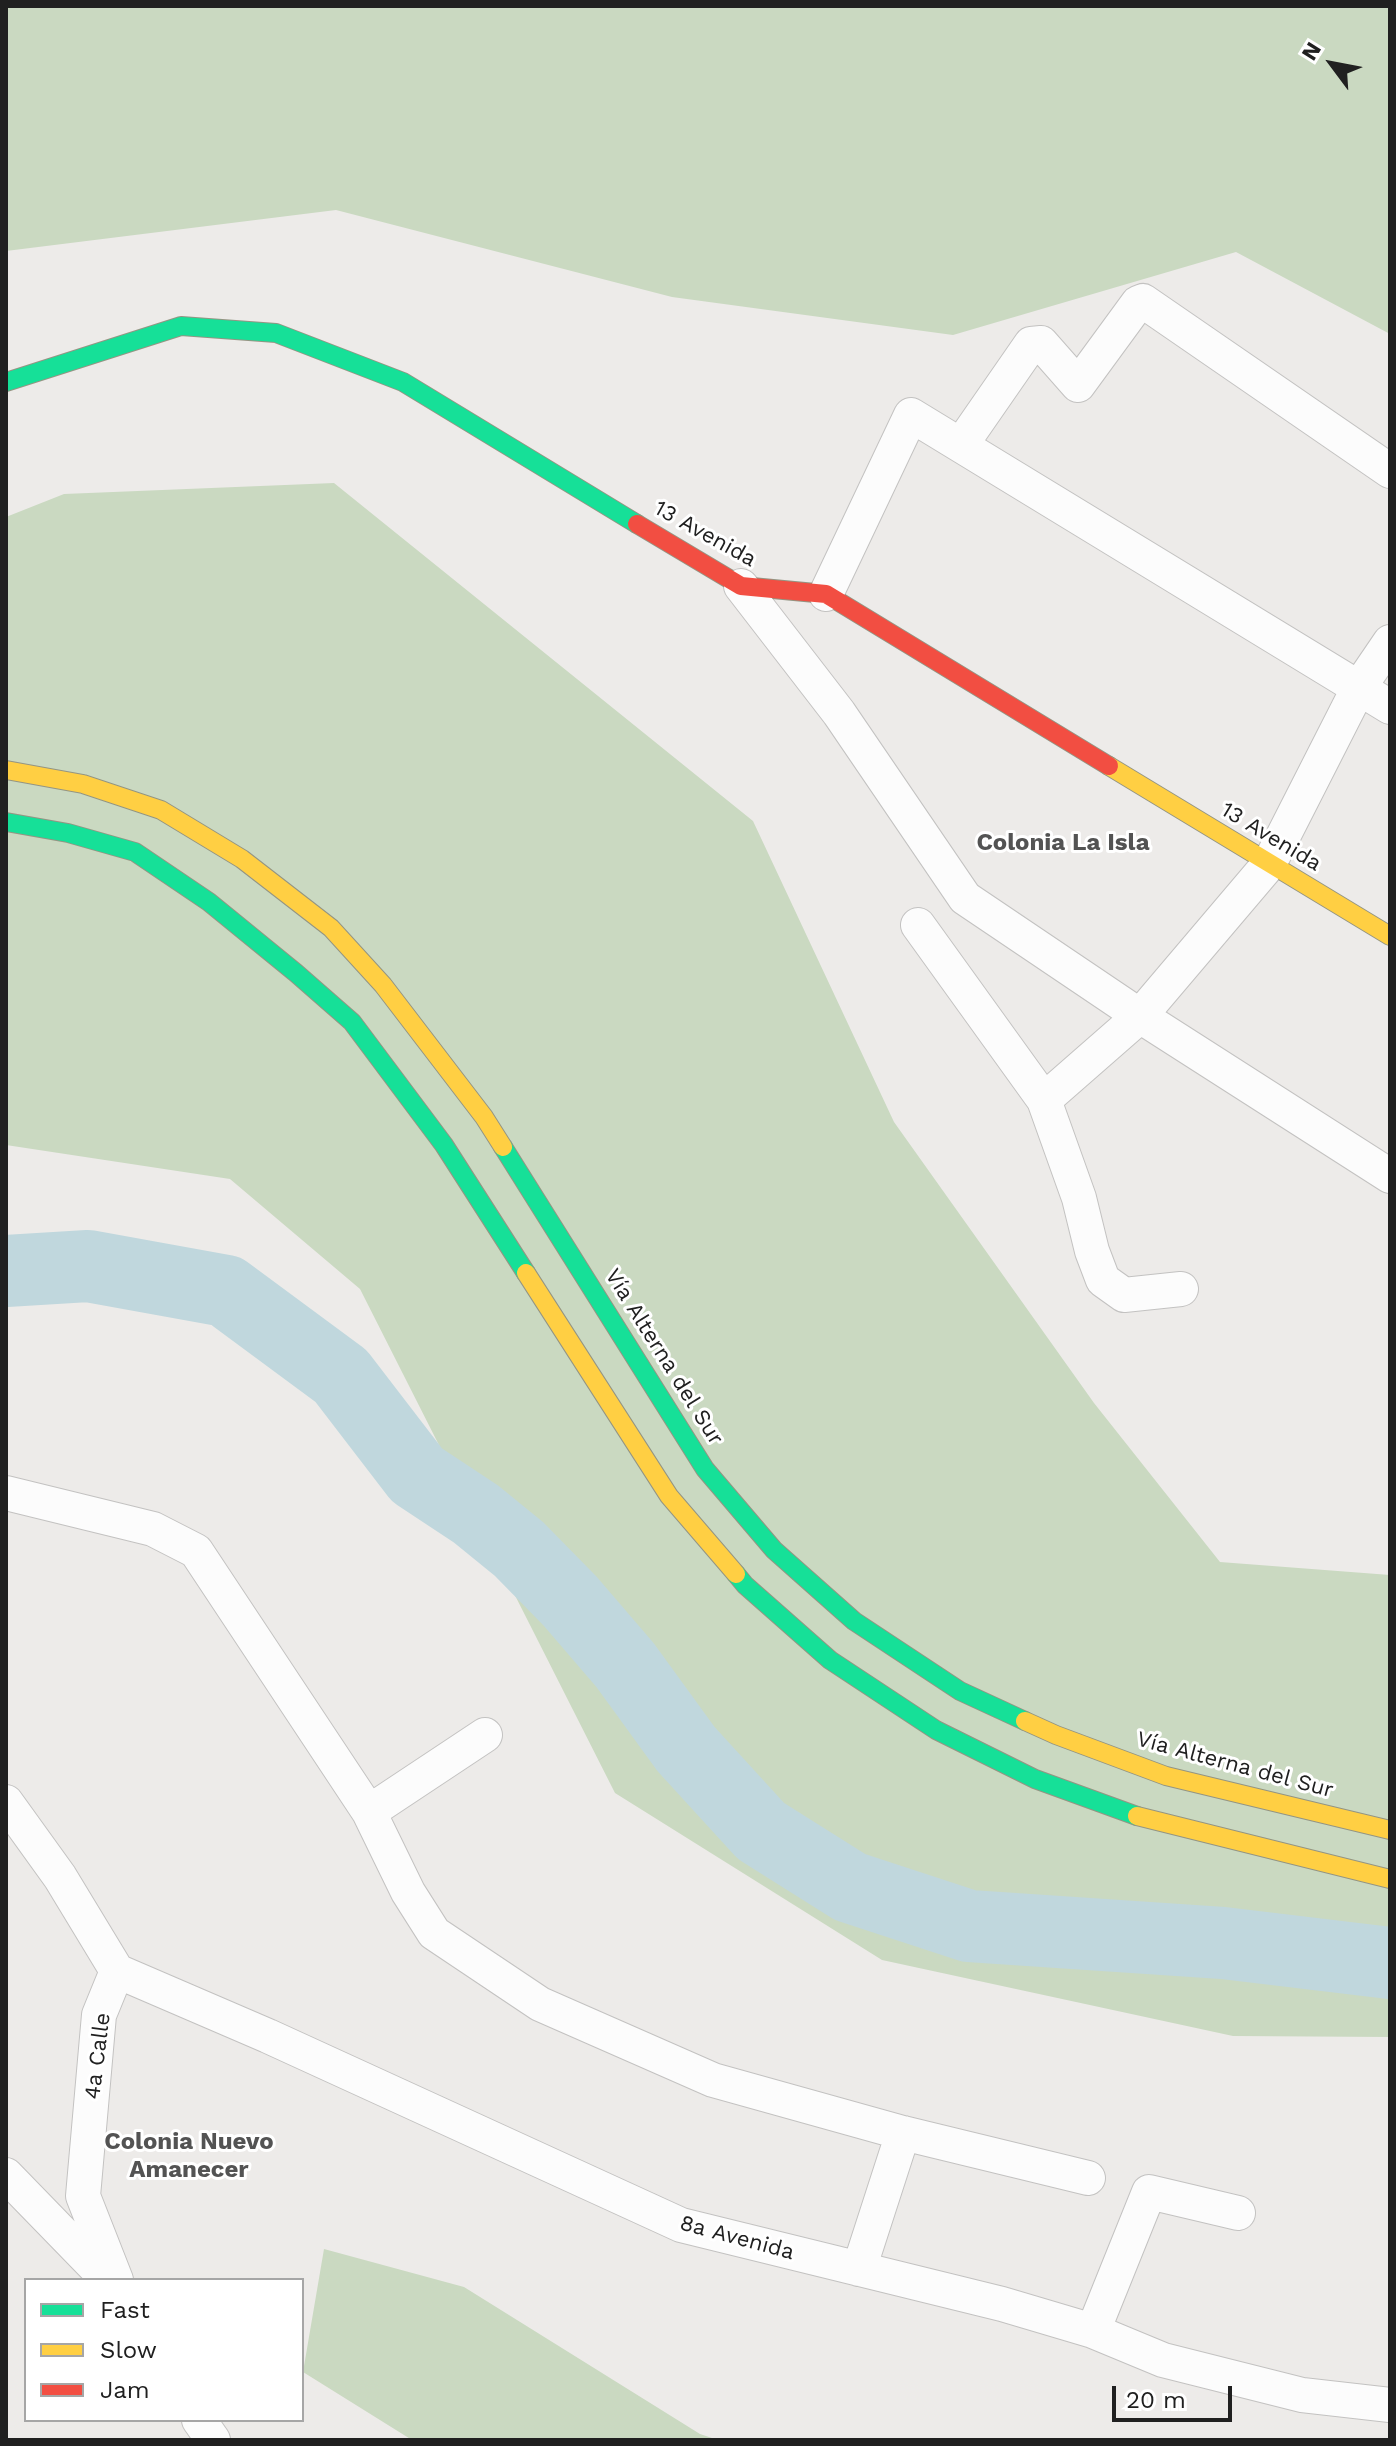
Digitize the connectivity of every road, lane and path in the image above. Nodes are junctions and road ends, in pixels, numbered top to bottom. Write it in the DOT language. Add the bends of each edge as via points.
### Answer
graph roads {
  1 [pos="6,382"];
  2 [pos="961,445"];
  3 [pos="1390,471"];
  4 [pos="741,586"];
  5 [pos="826,594"];
  6 [pos="1390,642"];
  7 [pos="1358,689"];
  8 [pos="1390,707"];
  9 [pos="6,770"];
  10 [pos="6,822"];
  11 [pos="1269,864"];
  12 [pos="918,925"];
  13 [pos="1390,936"];
  14 [pos="1140,1016"];
  15 [pos="1044,1100"];
  16 [pos="1390,1176"];
  17 [pos="1181,1289"];
  18 [pos="6,1493"];
  19 [pos="485,1735"];
  20 [pos="6,1802"];
  21 [pos="369,1812"];
  22 [pos="1390,1830"];
  23 [pos="1390,1879"];
  24 [pos="117,1971"];
  25 [pos="903,2133"];
  26 [pos="6,2175"];
  27 [pos="1088,2178"];
  28 [pos="1238,2213"];
  29 [pos="859,2269"];
  30 [pos="106,2278"];
  31 [pos="115,2278"];
  32 [pos="1093,2331"];
  33 [pos="1390,2405"];
  34 [pos="200,2422"];
  35 [pos="213,2440"];
  1 -- 4 [label="main road, 13 Avenida" via="181,326 276,333 403,382"];
  2 -- 3 [label="street" via="1031,344 1041,343 1078,385 1143,301"];
  2 -- 5 [label="street" via="911,415"];
  2 -- 7 [label="street"];
  4 -- 5 [label="main road, 13 Avenida"];
  4 -- 14 [label="street" via="839,713 965,898"];
  5 -- 11 [label="main road, 13 Avenida"];
  6 -- 7 [label="street"];
  7 -- 8 [label="street"];
  7 -- 11 [label="street"];
  9 -- 22 [label="main road, Vía Alterna del Sur" via="83,784 161,810 242,859 331,928 383,985 484,1117 705,1469 774,1550 854,1621 960,1691 1056,1735 1166,1776"];
  10 -- 23 [label="main road" via="135,852 209,902 352,1022 444,1145 669,1496 745,1585 830,1660 936,1730 1035,1779 1148,1820"];
  11 -- 13 [label="main road, 13 Avenida"];
  11 -- 14 [label="street"];
  12 -- 15 [label="street"];
  14 -- 15 [label="street"];
  14 -- 16 [label="street"];
  15 -- 17 [label="street" via="1103,1280 1124,1295"];
  18 -- 21 [label="street" via="153,1529 196,1551"];
  19 -- 21 [label="street"];
  20 -- 24 [label="street"];
  21 -- 25 [label="street" via="434,1933 540,2004 713,2080"];
  24 -- 29 [label="street, 8a Avenida" via="681,2225"];
  24 -- 31 [label="street, 4a Calle" via="99,2015 83,2196"];
  25 -- 27 [label="street"];
  25 -- 29 [label="street"];
  26 -- 30 [label="street"];
  28 -- 32 [label="street" via="1149,2192"];
  29 -- 32 [label="street, 8a Avenida"];
  32 -- 33 [label="street, 8a Avenida" via="1163,2360 1302,2395"];
  34 -- 35 [label="street"];
}
